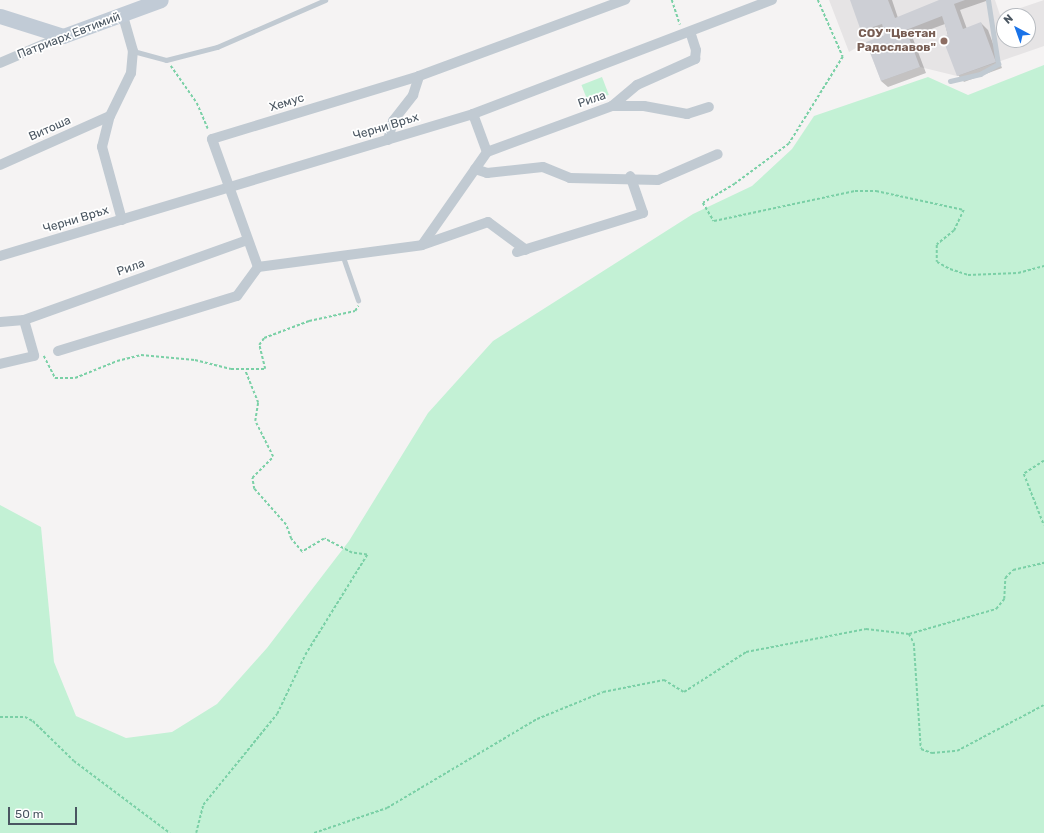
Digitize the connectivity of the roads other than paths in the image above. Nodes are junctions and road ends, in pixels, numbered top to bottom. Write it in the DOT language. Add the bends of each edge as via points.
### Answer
graph roads {
  1 [pos="161,0"];
  2 [pos="325,0"];
  3 [pos="625,0"];
  4 [pos="772,0"];
  5 [pos="988,0"];
  6 [pos="123,15"];
  7 [pos="0,16"];
  8 [pos="687,33"];
  9 [pos="63,36"];
  10 [pos="133,51"];
  11 [pos="0,63"];
  12 [pos="419,76"];
  13 [pos="950,81"];
  14 [pos="612,106"];
  15 [pos="709,107"];
  16 [pos="473,114"];
  17 [pos="110,116"];
  18 [pos="388,140"];
  19 [pos="487,152"];
  20 [pos="718,154"];
  21 [pos="0,165"];
  22 [pos="475,169"];
  23 [pos="630,176"];
  24 [pos="229,188"];
  25 [pos="122,220"];
  26 [pos="247,240"];
  27 [pos="422,245"];
  28 [pos="0,256"];
  29 [pos="343,257"];
  30 [pos="258,267"];
  31 [pos="358,300"];
  32 [pos="24,320"];
  33 [pos="0,322"];
  34 [pos="58,351"];
  35 [pos="0,364"];
  1 -- 6 [label="street, Патриарх Евтимий"];
  2 -- 10 [label="lane" via="216,47 166,60"];
  3 -- 12 [label="street, Хемус"];
  4 -- 8 [label="street, Черни Връх"];
  5 -- 13 [label="lane" via="998,64 980,74"];
  6 -- 9 [label="street, Патриарх Евтимий"];
  6 -- 10 [label="street"];
  7 -- 9 [label="street"];
  8 -- 14 [label="street" via="696,50 695,59 637,85"];
  8 -- 16 [label="street, Черни Връх"];
  9 -- 11 [label="street, Патриарх Евтимий"];
  10 -- 17 [label="street" via="131,73"];
  12 -- 18 [label="street" via="413,95 393,121"];
  12 -- 24 [label="street, Хемус" via="212,139"];
  14 -- 15 [label="street, Рила" via="644,106 687,114"];
  14 -- 19 [label="street, Рила"];
  16 -- 18 [label="street, Черни Връх"];
  16 -- 19 [label="street"];
  17 -- 21 [label="street, Витоша"];
  17 -- 25 [label="street" via="102,147"];
  18 -- 24 [label="street, Черни Връх"];
  19 -- 22 [label="street"];
  20 -- 23 [label="street" via="658,180"];
  22 -- 23 [label="street" via="488,174 543,167 570,178"];
  22 -- 27 [label="street"];
  23 -- 27 [label="street" via="643,213 521,251 488,222"];
  24 -- 25 [label="street, Черни Връх"];
  24 -- 26 [label="street"];
  25 -- 28 [label="street, Черни Връх"];
  26 -- 30 [label="street"];
  26 -- 32 [label="street, Рила"];
  27 -- 29 [label="street"];
  29 -- 30 [label="street"];
  29 -- 31 [label="lane"];
  30 -- 34 [label="street" via="237,296"];
  32 -- 33 [label="street, Рила"];
  32 -- 35 [label="street" via="34,356"];
}
